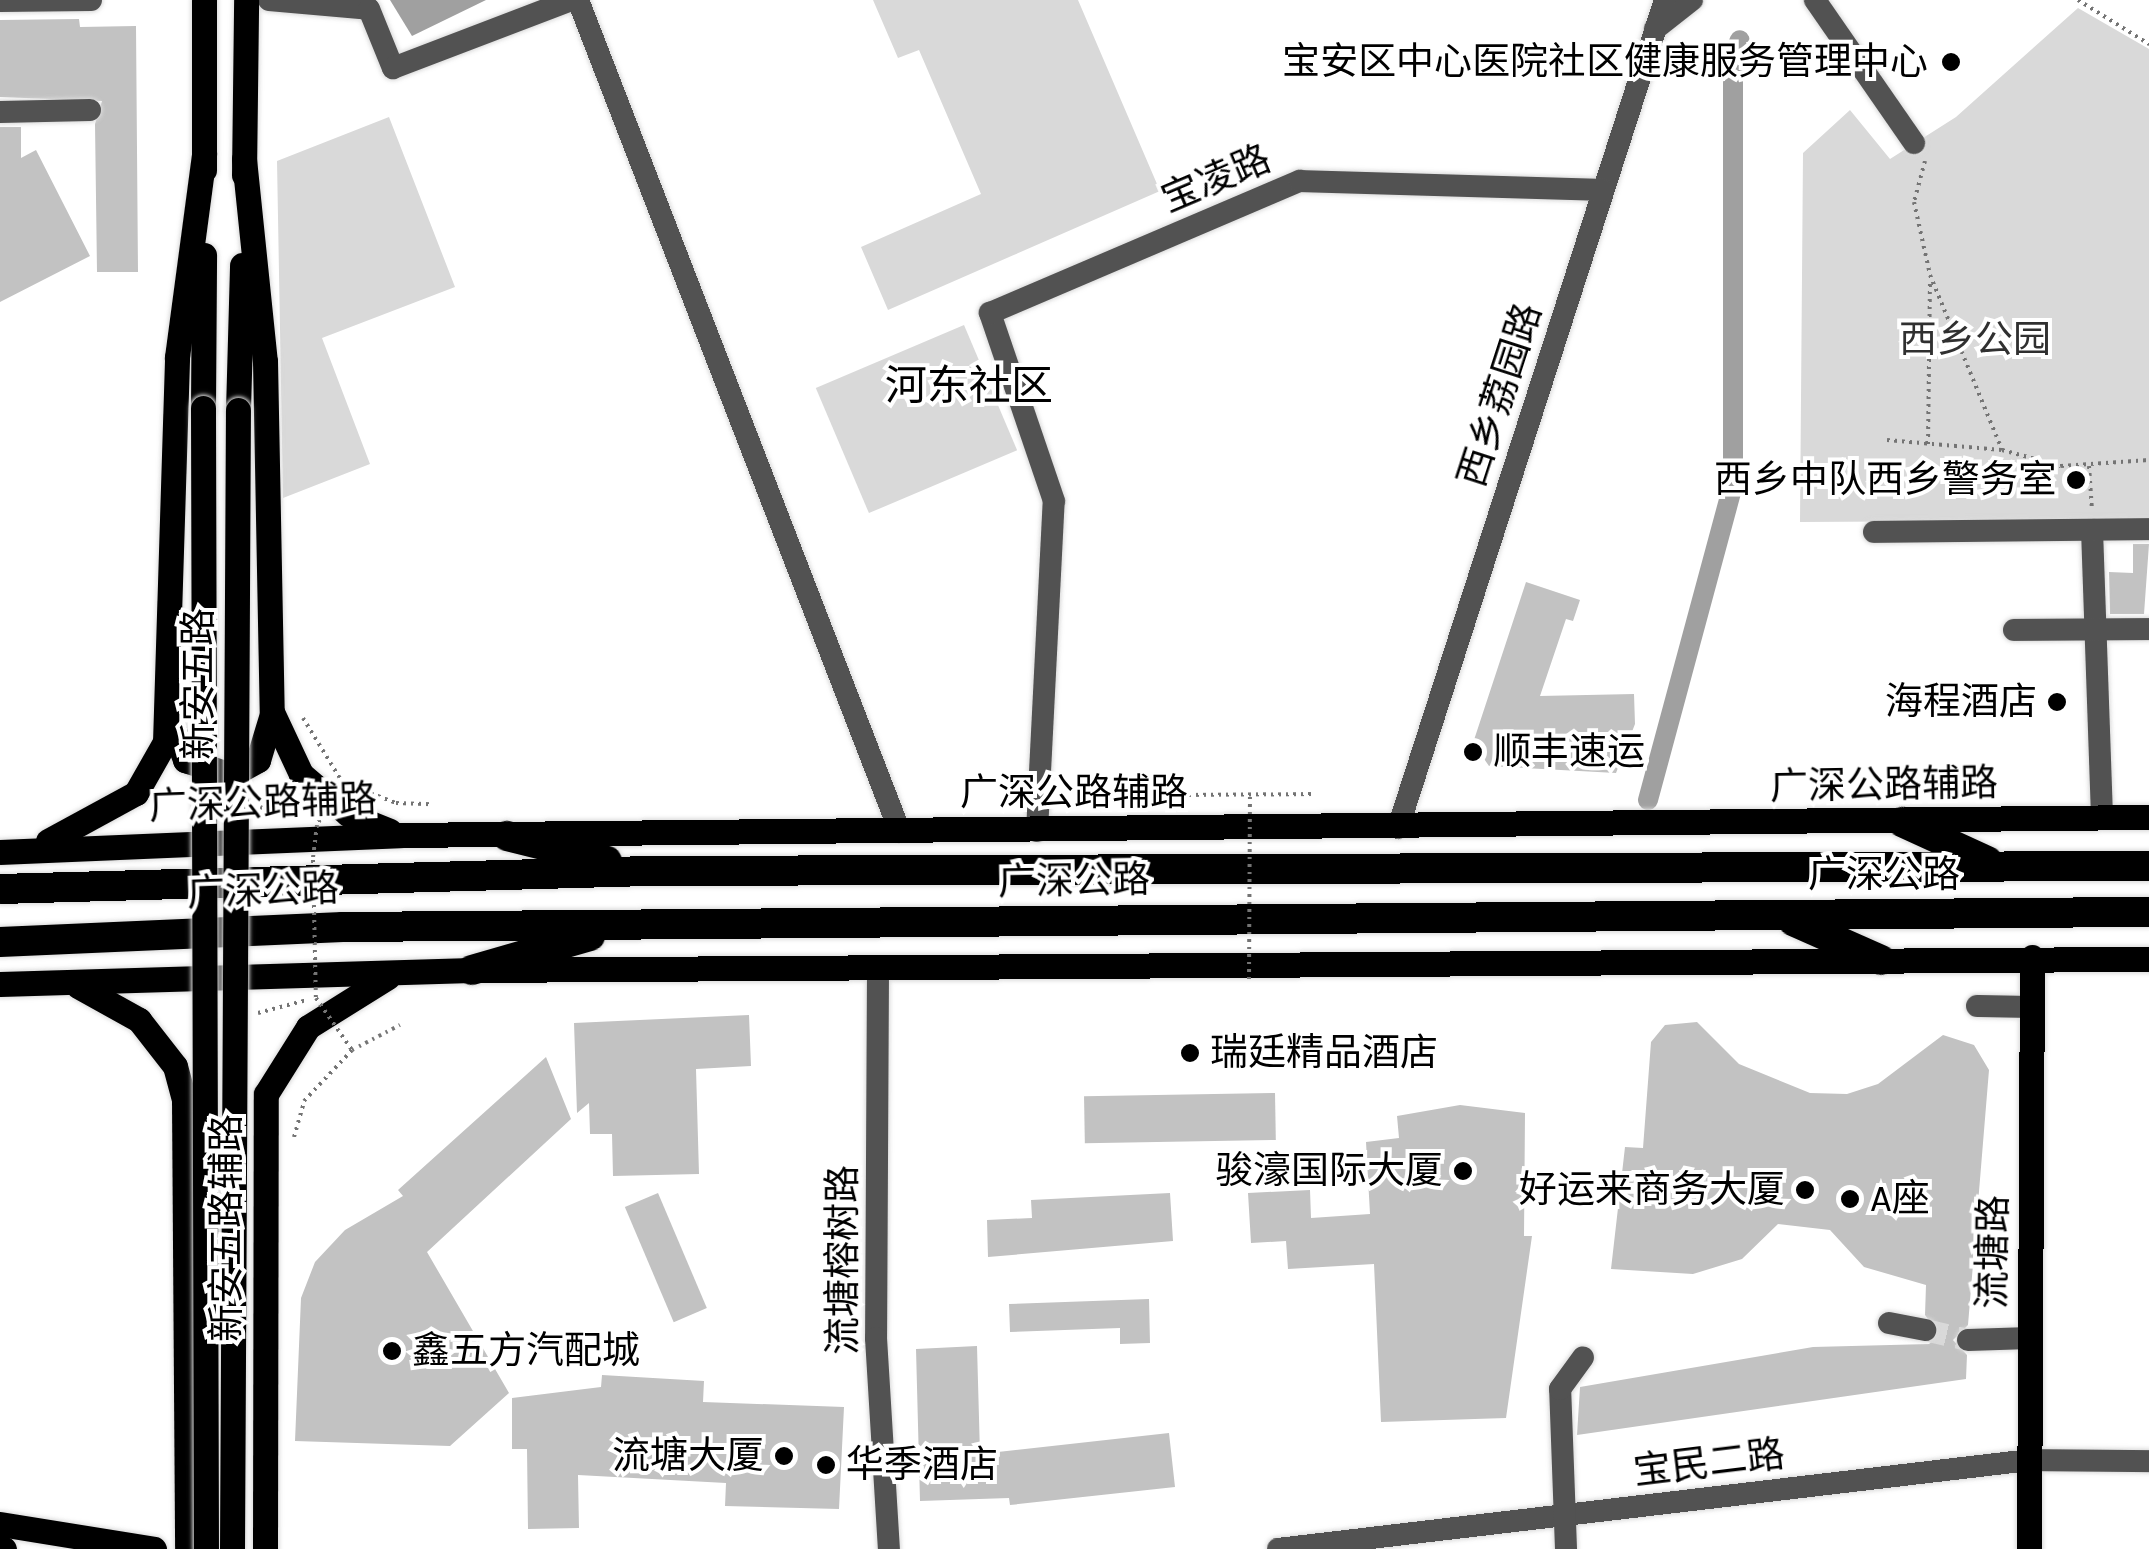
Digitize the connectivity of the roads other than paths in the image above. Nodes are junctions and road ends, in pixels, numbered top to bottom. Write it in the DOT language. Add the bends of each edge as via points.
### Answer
graph roads {
  1 [pos="90,0"];
  2 [pos="204,0"];
  3 [pos="246,0"];
  4 [pos="269,0"];
  5 [pos="575,0"];
  6 [pos="1665,0"];
  7 [pos="1692,0"];
  8 [pos="1815,0"];
  9 [pos="0,1"];
  10 [pos="1655,29"];
  11 [pos="90,110"];
  12 [pos="0,112"];
  13 [pos="1914,144"];
  14 [pos="204,154"];
  15 [pos="244,159"];
  16 [pos="1603,190"];
  17 [pos="2149,529"];
  18 [pos="2092,530"];
  19 [pos="1874,532"];
  20 [pos="2149,629"];
  21 [pos="2014,630"];
  22 [pos="2094,630"];
  23 [pos="272,712"];
  24 [pos="172,713"];
  25 [pos="2149,817"];
  26 [pos="2102,818"];
  27 [pos="1902,822"];
  28 [pos="1398,828"];
  29 [pos="1036,831"];
  30 [pos="900,832"];
  31 [pos="399,835"];
  32 [pos="507,836"];
  33 [pos="4,852"];
  34 [pos="1999,866"];
  35 [pos="2149,866"];
  36 [pos="648,872"];
  37 [pos="0,889"];
  38 [pos="2149,912"];
  39 [pos="1781,916"];
  40 [pos="628,925"];
  41 [pos="0,942"];
  42 [pos="2032,957"];
  43 [pos="2149,958"];
  44 [pos="1880,960"];
  45 [pos="472,970"];
  46 [pos="878,970"];
  47 [pos="398,972"];
  48 [pos="69,982"];
  49 [pos="0,984"];
  50 [pos="1977,1006"];
  51 [pos="2033,1006"];
  52 [pos="1889,1323"];
  53 [pos="1924,1330"];
  54 [pos="2030,1338"];
  55 [pos="1968,1340"];
  56 [pos="1584,1357"];
  57 [pos="2030,1460"];
  58 [pos="2149,1461"];
  59 [pos="1564,1516"];
  60 [pos="0,1524"];
  61 [pos="154,1549"];
  62 [pos="186,1549"];
  63 [pos="206,1549"];
  64 [pos="232,1549"];
  65 [pos="265,1549"];
  66 [pos="889,1549"];
  67 [pos="1278,1549"];
  68 [pos="1566,1549"];
  69 [pos="2028,1549"];
  1 -- 9 [label="street"];
  2 -- 14 [label="main road, 新安五路"];
  3 -- 15 [label="main road, 新安五路"];
  4 -- 5 [label="street" via="369,9 393,68"];
  5 -- 30 [label="street"];
  6 -- 10 [label="street, 西乡荔园路"];
  7 -- 10 [label="street"];
  8 -- 13 [label="street"];
  10 -- 16 [label="street, 西乡荔园路"];
  11 -- 12 [label="street"];
  14 -- 24 [label="main road" via="177,357"];
  14 -- 63 [label="main road, 新安五路, bridge"];
  15 -- 23 [label="main road" via="265,361"];
  15 -- 64 [label="main road, 新安五路, bridge"];
  16 -- 28 [label="street, 西乡荔园路"];
  16 -- 29 [label="street, 宝凌路" via="1300,181 990,313 1054,500"];
  17 -- 18 [label="street"];
  18 -- 19 [label="street"];
  18 -- 22 [label="street"];
  20 -- 22 [label="street"];
  21 -- 22 [label="street"];
  22 -- 26 [label="street"];
  23 -- 24 [label="main road" via="258,760 214,775 184,760"];
  23 -- 31 [label="main road" via="288,755 313,785 348,814"];
  24 -- 33 [label="main road" via="154,771 136,793 72,834"];
  25 -- 26 [label="main road, 广深公路辅路"];
  26 -- 27 [label="main road, 广深公路辅路"];
  27 -- 28 [label="main road, 广深公路辅路"];
  27 -- 34 [label="highway"];
  28 -- 29 [label="main road, 广深公路辅路"];
  29 -- 30 [label="main road, 广深公路辅路"];
  30 -- 32 [label="main road, 广深公路辅路"];
  31 -- 32 [label="main road, 广深公路辅路"];
  31 -- 33 [label="main road, 广深公路辅路"];
  32 -- 36 [label="highway"];
  34 -- 35 [label="highway, 广深公路"];
  34 -- 36 [label="highway, 广深公路"];
  36 -- 37 [label="highway, 广深公路"];
  38 -- 39 [label="highway, 广深公路"];
  39 -- 40 [label="highway, 广深公路"];
  39 -- 44 [label="highway"];
  40 -- 41 [label="highway, 广深公路"];
  40 -- 45 [label="highway"];
  42 -- 43 [label="main road"];
  42 -- 44 [label="main road"];
  42 -- 51 [label="main road, 流塘路"];
  44 -- 46 [label="main road"];
  45 -- 46 [label="main road"];
  45 -- 47 [label="main road"];
  46 -- 66 [label="street, 流塘榕树路" via="876,1338"];
  47 -- 48 [label="main road"];
  47 -- 65 [label="main road, 新安五路辅路" via="308,1027 266,1094"];
  48 -- 49 [label="main road"];
  48 -- 62 [label="main road, 新安五路辅路" via="140,1020 175,1066 184,1100"];
  50 -- 51 [label="street"];
  51 -- 54 [label="main road, 流塘路"];
  52 -- 53 [label="street"];
  54 -- 55 [label="street"];
  54 -- 57 [label="main road, 流塘路"];
  56 -- 59 [label="street" via="1560,1389"];
  57 -- 58 [label="street, 宝民二路"];
  57 -- 59 [label="street, 宝民二路"];
  57 -- 69 [label="main road, 流塘路"];
  59 -- 67 [label="street, 宝民二路"];
  59 -- 68 [label="street"];
  60 -- 61 [label="main road"];
}
